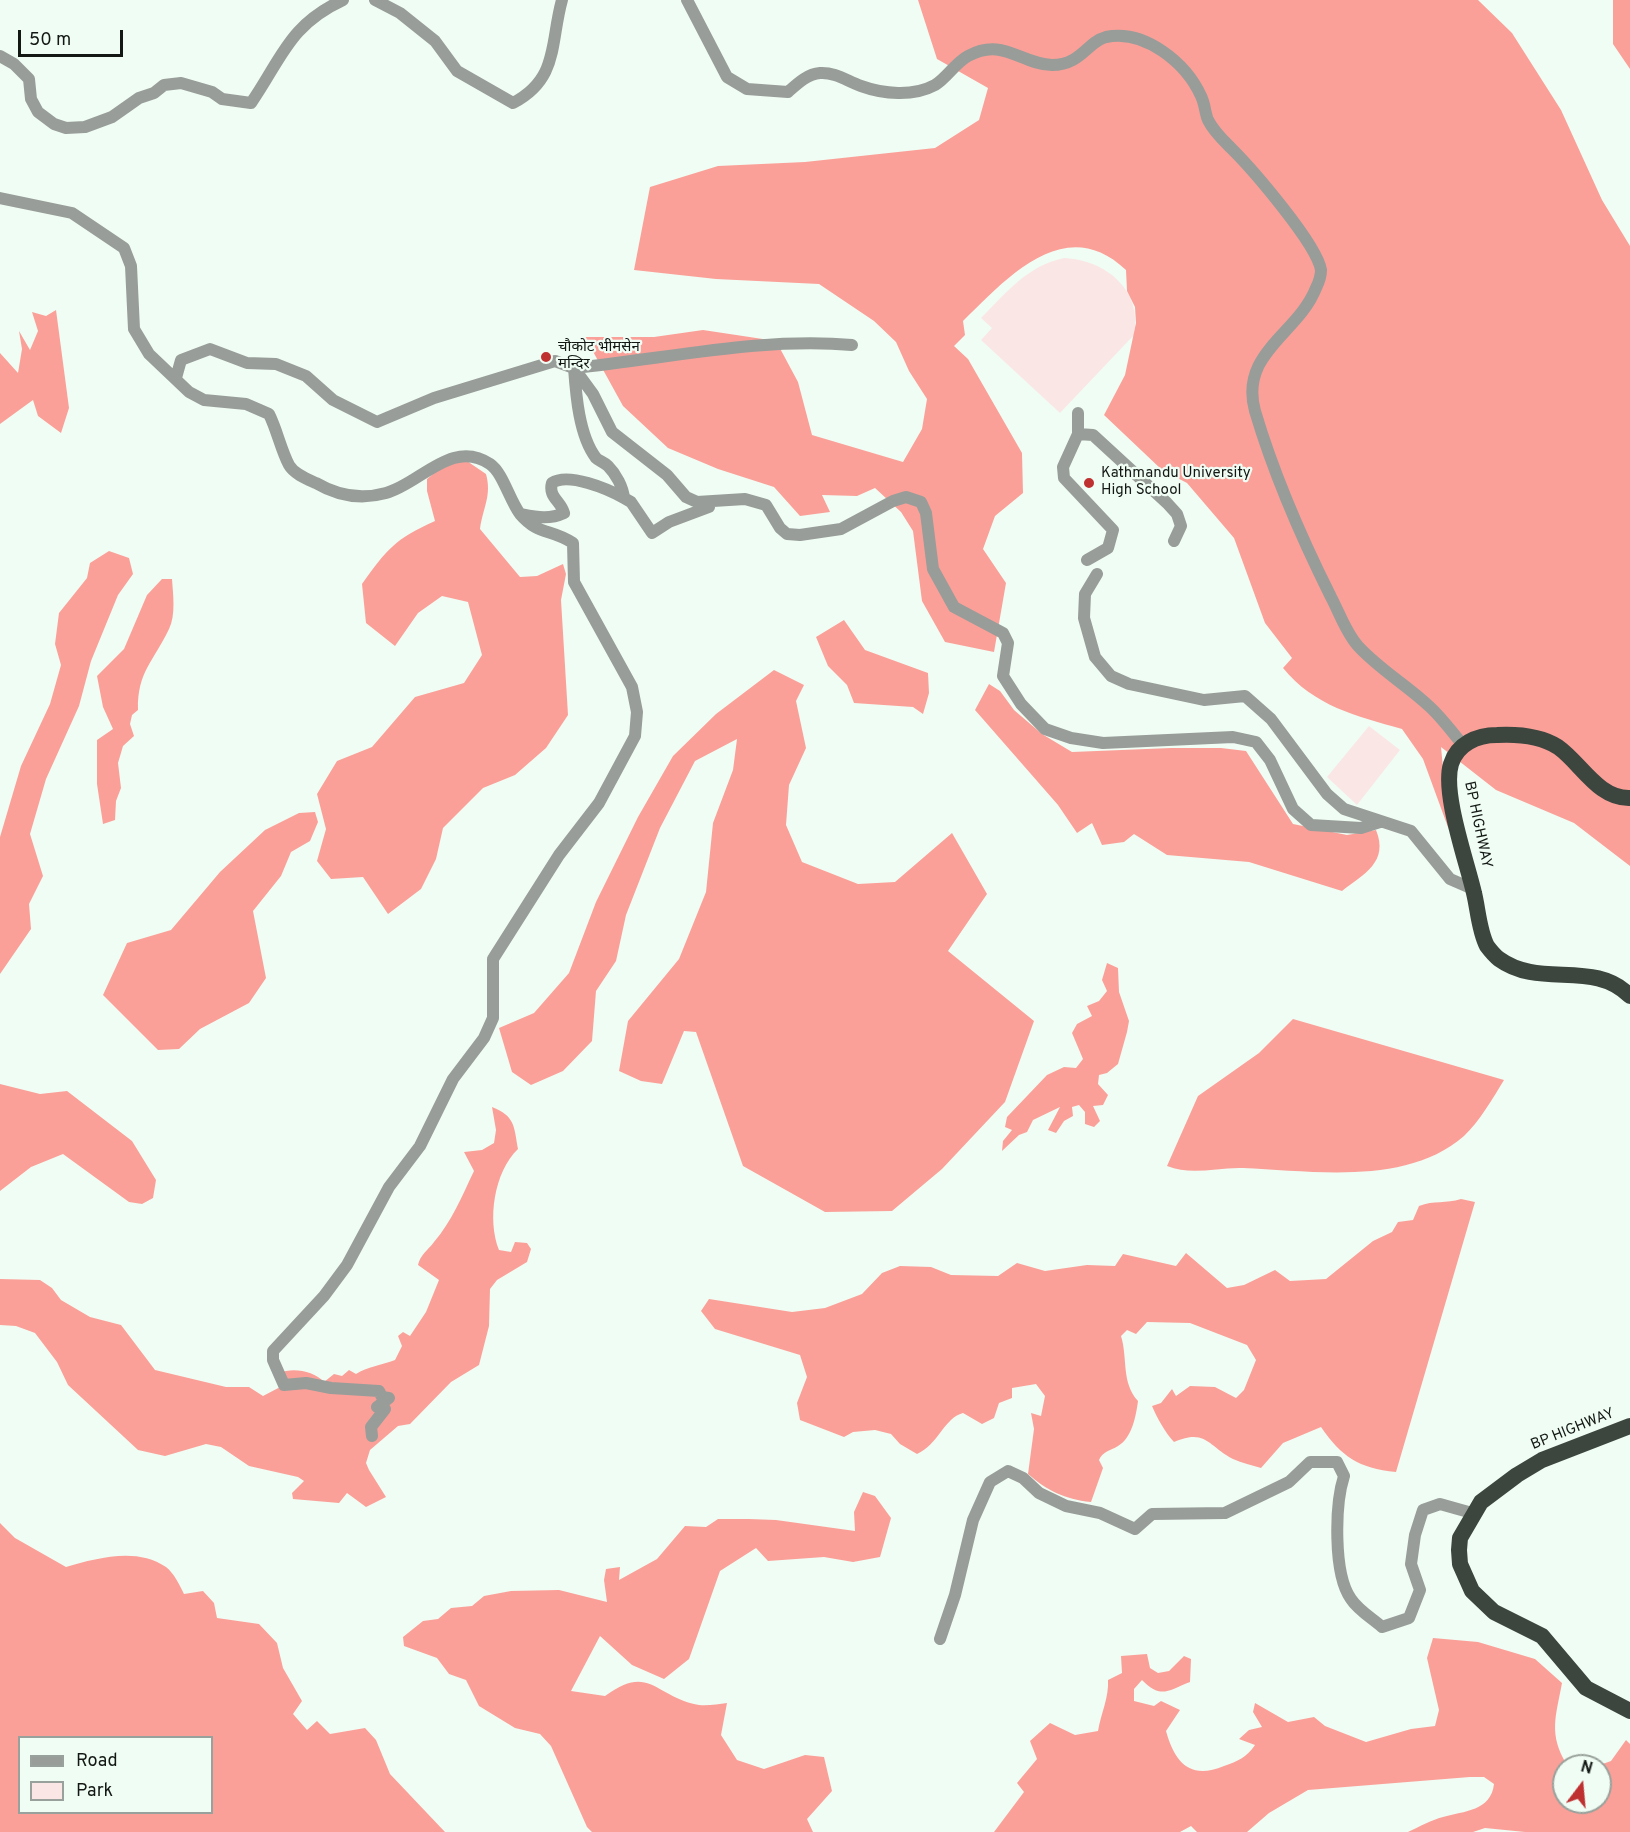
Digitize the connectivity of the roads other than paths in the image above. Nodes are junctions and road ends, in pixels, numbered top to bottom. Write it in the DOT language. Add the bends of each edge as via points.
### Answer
graph roads {
  1 [pos="343,0"];
  2 [pos="375,0"];
  3 [pos="562,0"];
  4 [pos="687,0"];
  5 [pos="0,56"];
  6 [pos="0,198"];
  7 [pos="852,345"];
  8 [pos="574,368"];
  9 [pos="176,378"];
  10 [pos="1078,413"];
  11 [pos="1078,434"];
  12 [pos="624,498"];
  13 [pos="734,500"];
  14 [pos="520,514"];
  15 [pos="1174,541"];
  16 [pos="1087,560"];
  17 [pos="1097,574"];
  18 [pos="1463,745"];
  19 [pos="1630,798"];
  20 [pos="1380,822"];
  21 [pos="1473,889"];
  22 [pos="1630,996"];
  23 [pos="1630,1426"];
  24 [pos="372,1436"];
  25 [pos="1472,1513"];
  26 [pos="940,1639"];
  27 [pos="1630,1711"];
  1 -- 5 [label="street" via="308,20 279,55 251,103 222,99 181,83 164,85 112,117 85,127 66,128 38,112 28,79"];
  2 -- 3 [label="street" via="435,41 458,71 513,103 530,94 550,67"];
  4 -- 18 [label="street" via="728,76 747,89 788,92 818,73 839,76 882,92 915,92 936,85 967,57 988,49 1009,50 1052,65 1076,60 1104,38 1132,37 1155,46 1186,72 1219,136 1249,165 1316,256 1321,271 1313,297 1295,322 1259,358 1253,382 1254,408 1299,532 1355,643 1430,707"];
  6 -- 9 [label="street" via="72,213 124,248 131,266 134,328 149,354"];
  7 -- 8 [label="street" via="815,342 740,348"];
  8 -- 9 [label="street" via="555,361 434,398 377,422 333,400 306,375 276,364 247,363 210,349 181,360"];
  8 -- 12 [label="street" via="578,411 587,438 597,458 608,466 623,488"];
  8 -- 13 [label="street" via="593,394 612,432 667,475 686,497 697,502"];
  9 -- 14 [label="street" via="204,400 246,404 269,414 290,467 329,491 358,498 388,493 433,465 468,454 490,464 500,474"];
  10 -- 11 [label="street"];
  11 -- 15 [label="street" via="1093,435 1167,502 1181,526"];
  11 -- 16 [label="street" via="1063,467 1064,478 1113,530 1108,548"];
  12 -- 13 [label="street" via="652,533 693,511"];
  12 -- 14 [label="street" via="581,482 557,479 550,489 564,513 554,518"];
  13 -- 20 [label="street" via="766,505 780,528 787,534 800,535 841,529 893,501 914,498 926,513 933,569 954,607 1003,633 1008,643 1003,676 1021,704 1045,729 1103,743 1233,736 1256,742 1270,760 1293,809 1311,825 1361,828"];
  14 -- 24 [label="street" via="532,528 560,535 573,543 574,582 632,687 637,712 635,736 599,803 559,855 493,959 493,1018 484,1038 453,1079 420,1146 389,1187 347,1265 273,1351 284,1385 306,1383 379,1391 382,1397 389,1398 377,1407 386,1408 371,1427"];
  17 -- 20 [label="street" via="1085,594 1084,618 1095,657 1106,672 1129,684 1204,700 1245,696 1271,719 1327,794 1344,809"];
  18 -- 19 [label="highway" via="1479,737 1496,735 1544,740 1559,748 1586,776 1609,792"];
  18 -- 21 [label="highway, BP HIGHWAY" via="1450,765 1449,783"];
  20 -- 21 [label="street" via="1411,831 1450,879"];
  21 -- 22 [label="highway, BP HIGHWAY" via="1486,945 1497,958 1521,972 1595,977 1613,982"];
  23 -- 25 [label="highway, BP HIGHWAY" via="1542,1460 1481,1502"];
  25 -- 26 [label="street" via="1440,1504 1423,1510 1411,1564 1420,1590 1409,1618 1382,1627 1350,1599 1338,1559 1339,1492 1344,1476 1337,1462 1310,1462 1289,1482 1225,1513 1152,1514 1135,1529 1100,1513 1066,1506 1008,1471 990,1482 973,1520"];
  25 -- 27 [label="highway, BP HIGHWAY" via="1458,1550 1472,1591 1494,1612 1542,1636 1586,1688"];
}
